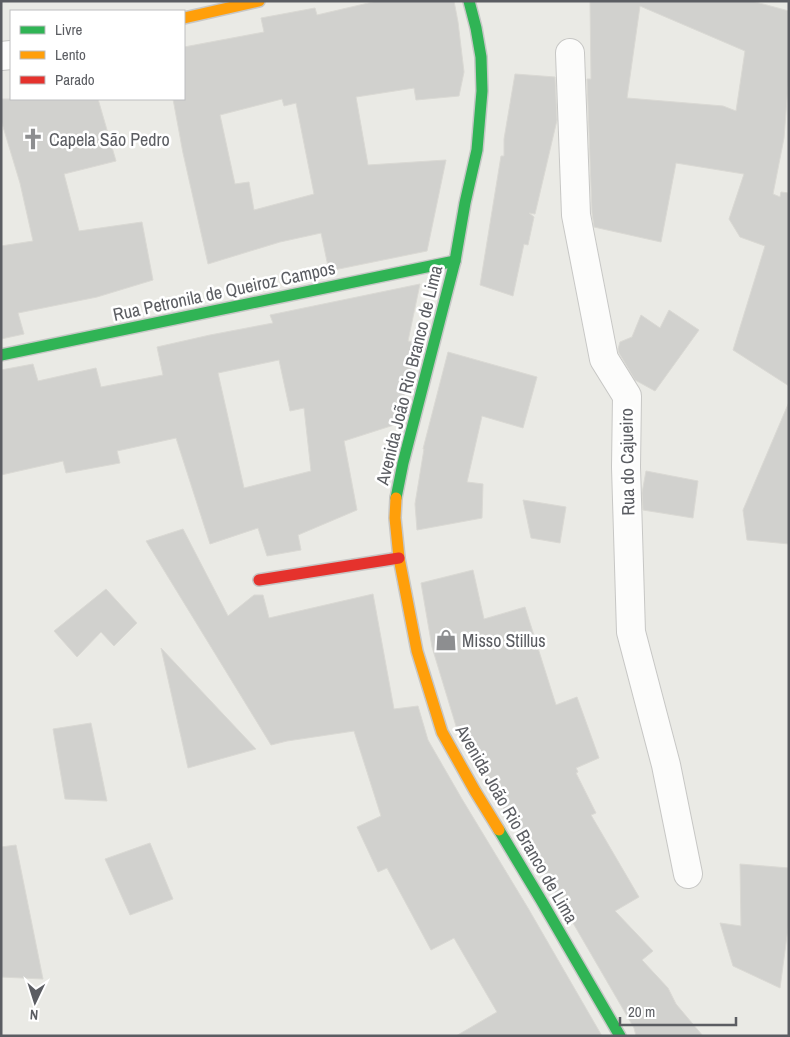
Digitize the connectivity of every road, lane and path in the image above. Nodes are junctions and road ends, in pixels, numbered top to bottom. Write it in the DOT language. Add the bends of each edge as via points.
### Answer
graph roads {
  1 [pos="259,1"];
  2 [pos="469,1"];
  3 [pos="185,18"];
  4 [pos="570,53"];
  5 [pos="455,261"];
  6 [pos="1,355"];
  7 [pos="399,558"];
  8 [pos="259,580"];
  9 [pos="688,874"];
  10 [pos="620,1036"];
  1 -- 3 [label="main road"];
  2 -- 5 [label="main road, Avenida João Rio Branco de Lima" via="476,28 482,91 477,150"];
  4 -- 9 [label="street, Rua do Cajueiro" via="576,214 604,358 627,396 631,632 666,765"];
  5 -- 6 [label="main road, Rua Petronila de Queiroz Campos"];
  5 -- 7 [label="main road, Avenida João Rio Branco de Lima" via="396,497"];
  7 -- 8 [label="main road"];
  7 -- 10 [label="main road, Avenida João Rio Branco de Lima" via="417,651 442,732"];
}
